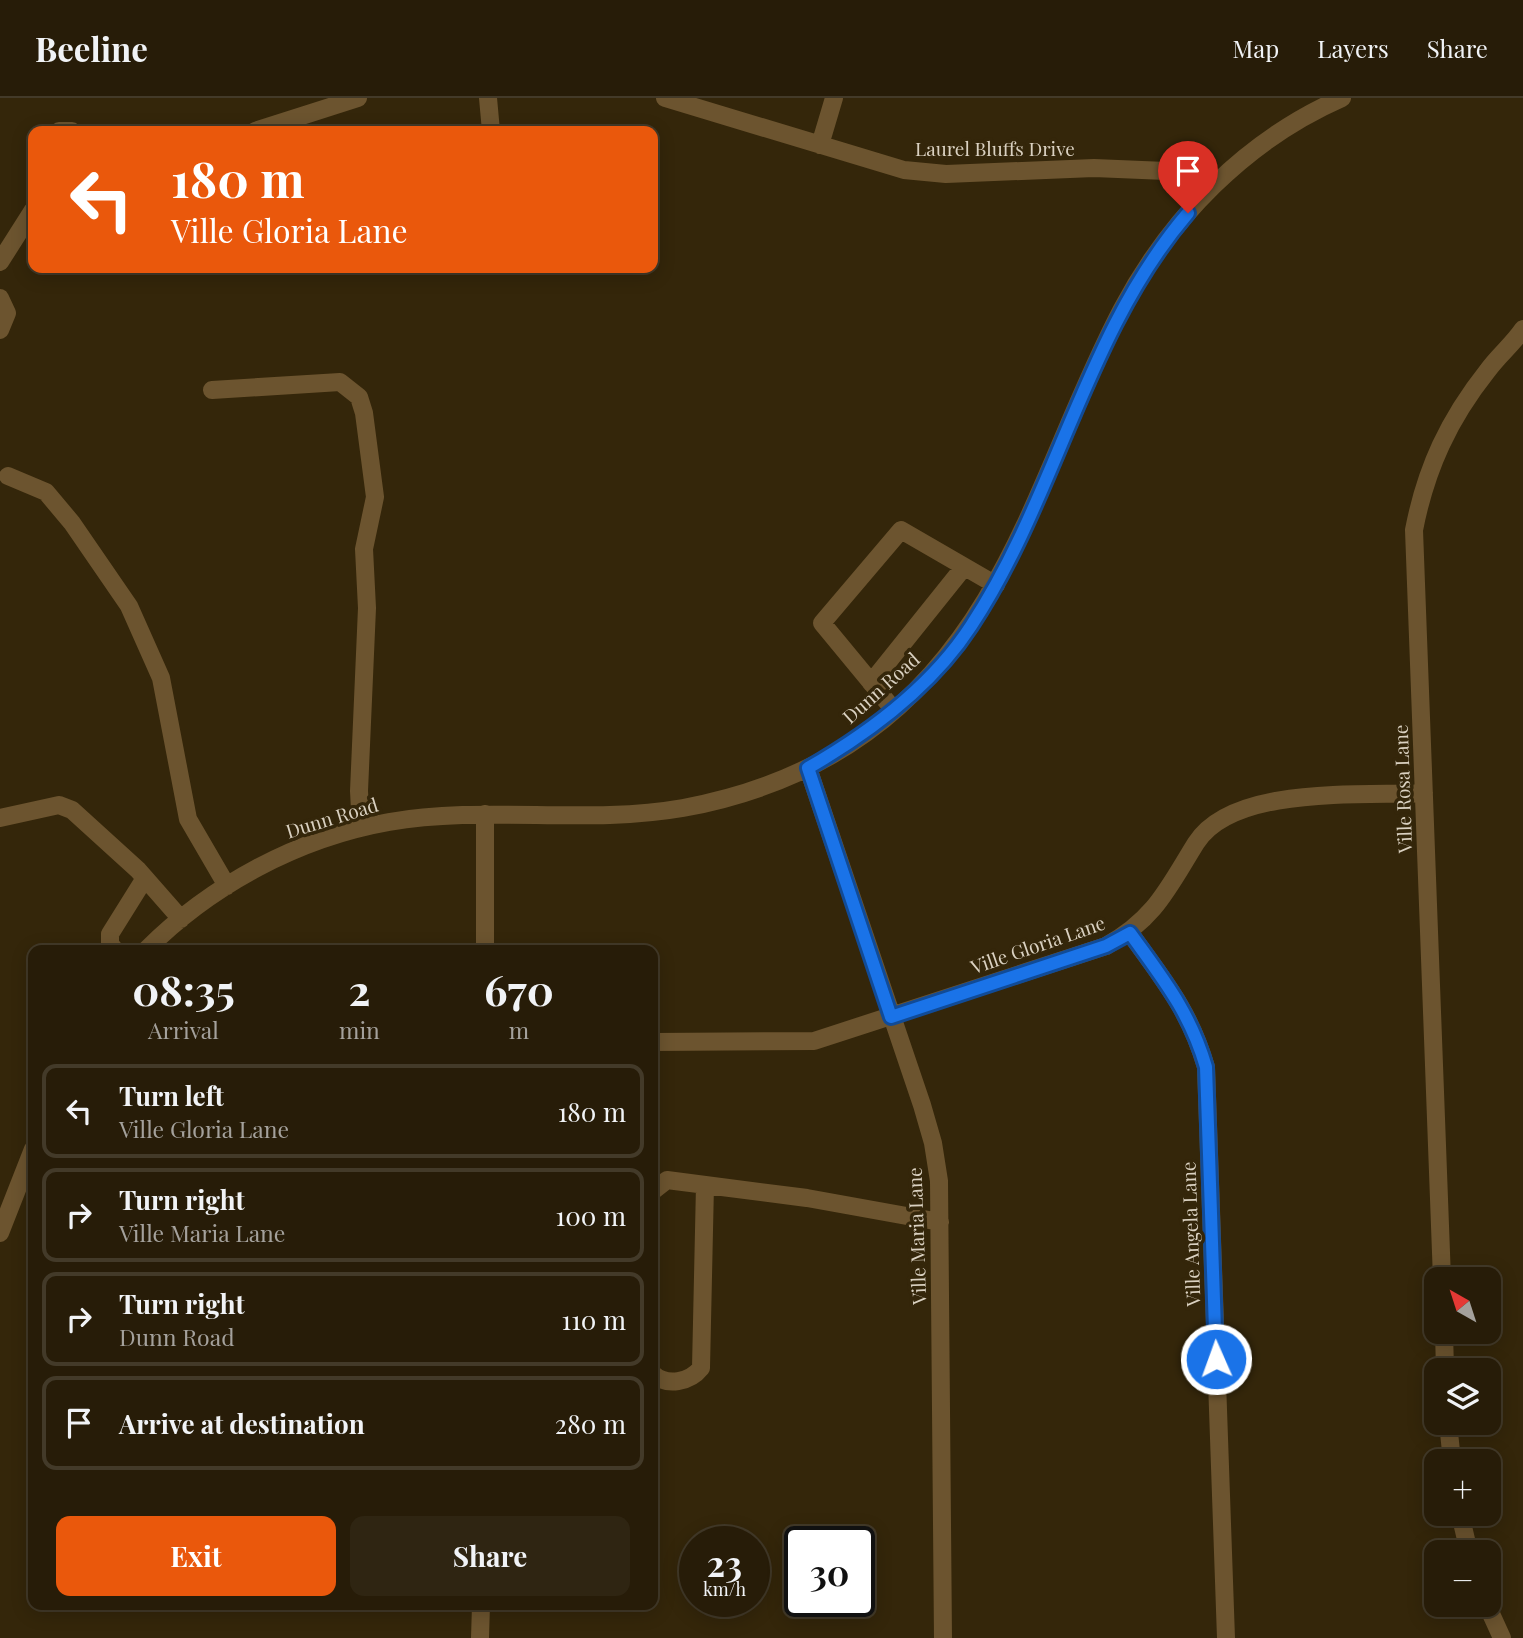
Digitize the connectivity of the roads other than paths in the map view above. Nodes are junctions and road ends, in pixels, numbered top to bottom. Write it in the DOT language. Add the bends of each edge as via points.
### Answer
graph roads {
  1 [pos="358,98"];
  2 [pos="488,98"];
  3 [pos="665,98"];
  4 [pos="834,98"];
  5 [pos="1342,98"];
  6 [pos="271,126"];
  7 [pos="491,126"];
  8 [pos="820,145"];
  9 [pos="1202,196"];
  10 [pos="28,218"];
  11 [pos="0,262"];
  12 [pos="0,298"];
  13 [pos="1523,329"];
  14 [pos="0,330"];
  15 [pos="212,390"];
  16 [pos="8,476"];
  17 [pos="964,566"];
  18 [pos="996,585"];
  19 [pos="871,683"];
  20 [pos="893,709"];
  21 [pos="808,768"];
  22 [pos="1424,793"];
  23 [pos="485,814"];
  24 [pos="0,818"];
  25 [pos="361,828"];
  26 [pos="145,878"];
  27 [pos="227,886"];
  28 [pos="181,919"];
  29 [pos="1130,933"];
  30 [pos="111,945"];
  31 [pos="152,945"];
  32 [pos="485,945"];
  33 [pos="891,1017"];
  34 [pos="658,1042"];
  35 [pos="705,1185"];
  36 [pos="658,1187"];
  37 [pos="26,1189"];
  38 [pos="940,1222"];
  39 [pos="0,1233"];
  40 [pos="1442,1267"];
  41 [pos="658,1377"];
  42 [pos="481,1610"];
  43 [pos="1492,1617"];
  44 [pos="480,1638"];
  45 [pos="943,1638"];
  46 [pos="1226,1638"];
  47 [pos="1502,1638"];
  1 -- 6 [label="street"];
  2 -- 7 [label="street"];
  3 -- 8 [label="street, Laurel Bluffs Drive"];
  4 -- 8 [label="street"];
  5 -- 9 [label="street, Dunn Road" via="1272,138"];
  8 -- 9 [label="street, Laurel Bluffs Drive" via="904,170 946,174 1094,168 1166,171"];
  9 -- 18 [label="street, Dunn Road" via="1150,261 1122,309"];
  10 -- 11 [label="street"];
  12 -- 14 [label="street" via="7,313"];
  13 -- 22 [label="street, Ville Rosa Lane" via="1445,431 1421,493 1414,530"];
  15 -- 25 [label="street" via="340,382 359,397 375,497 364,549 367,608"];
  16 -- 27 [label="street" via="46,492 129,606 161,678 188,819"];
  17 -- 18 [label="street"];
  17 -- 19 [label="street"];
  17 -- 19 [label="street" via="901,530 822,623"];
  18 -- 20 [label="street, Dunn Road" via="950,654"];
  19 -- 20 [label="street"];
  20 -- 21 [label="street, Dunn Road" via="870,730"];
  21 -- 23 [label="street, Dunn Road" via="764,787 682,808"];
  21 -- 33 [label="street, Ville Maria Lane"];
  22 -- 29 [label="street, Ville Gloria Lane" via="1289,799 1234,812 1213,823 1197,841 1171,887"];
  22 -- 40 [label="street, Ville Rosa Lane"];
  23 -- 25 [label="street, Dunn Road"];
  23 -- 32 [label="street"];
  24 -- 26 [label="street" via="59,805 72,810"];
  25 -- 27 [label="street, Dunn Road" via="300,847"];
  26 -- 28 [label="street"];
  26 -- 30 [label="street" via="110,934"];
  27 -- 28 [label="street, Dunn Road"];
  28 -- 31 [label="street, Dunn Road"];
  29 -- 33 [label="street, Ville Gloria Lane" via="1106,946"];
  29 -- 46 [label="street, Ville Angela Lane" via="1183,1007 1206,1067"];
  33 -- 34 [label="street, Ville Gloria Lane" via="814,1041"];
  33 -- 38 [label="street, Ville Maria Lane" via="933,1143"];
  35 -- 36 [label="street" via="667,1180"];
  35 -- 38 [label="street"];
  35 -- 41 [label="street" via="701,1368 684,1381"];
  37 -- 39 [label="street"];
  38 -- 45 [label="street, Ville Maria Lane"];
  42 -- 44 [label="street"];
  43 -- 47 [label="street"];
}
